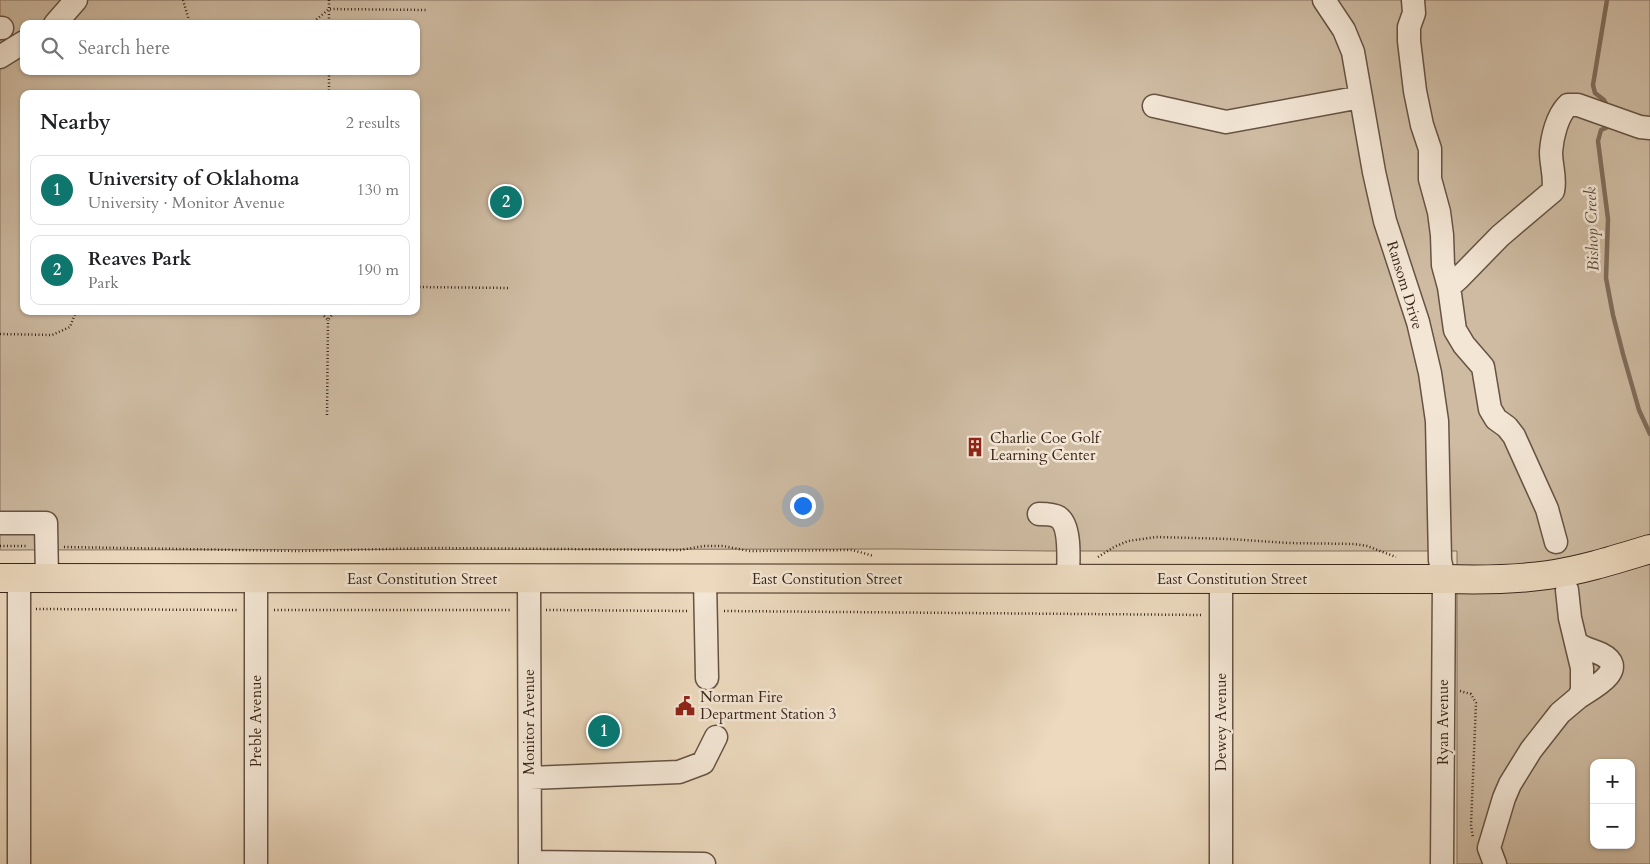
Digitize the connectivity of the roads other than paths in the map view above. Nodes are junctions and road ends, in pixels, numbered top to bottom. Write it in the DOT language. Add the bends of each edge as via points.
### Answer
graph roads {
  1 [pos="76,0"];
  2 [pos="1324,0"];
  3 [pos="1413,0"];
  4 [pos="58,20"];
  5 [pos="20,44"];
  6 [pos="0,57"];
  7 [pos="1361,97"];
  8 [pos="1154,106"];
  9 [pos="1650,128"];
  10 [pos="1449,287"];
  11 [pos="1038,514"];
  12 [pos="0,523"];
  13 [pos="1556,542"];
  14 [pos="1650,549"];
  15 [pos="1068,571"];
  16 [pos="10,578"];
  17 [pos="256,578"];
  18 [pos="47,579"];
  19 [pos="529,579"];
  20 [pos="705,579"];
  21 [pos="1221,579"];
  22 [pos="1444,579"];
  23 [pos="1567,590"];
  24 [pos="1576,642"];
  25 [pos="707,678"];
  26 [pos="1579,697"];
  27 [pos="716,737"];
  28 [pos="530,778"];
  29 [pos="1492,856"];
  30 [pos="530,863"];
  31 [pos="570,863"];
  32 [pos="19,864"];
  33 [pos="256,864"];
  34 [pos="704,864"];
  35 [pos="1221,864"];
  36 [pos="1442,864"];
  1 -- 4 [label="street"];
  2 -- 7 [label="street, Ransom Drive" via="1344,30 1353,52"];
  3 -- 10 [label="street" via="1409,41 1414,83 1430,149 1430,179 1439,212 1443,265"];
  5 -- 6 [label="street"];
  7 -- 8 [label="street" via="1226,122"];
  7 -- 22 [label="street, Ransom Drive" via="1385,221 1418,322 1430,373 1437,421 1440,560"];
  9 -- 10 [label="street" via="1568,105 1562,110 1551,153 1553,191 1500,236"];
  10 -- 13 [label="street" via="1455,330 1483,367 1490,409 1510,431 1518,446 1547,509"];
  11 -- 15 [label="street" via="1059,517 1064,524"];
  12 -- 18 [label="street" via="46,523"];
  14 -- 22 [label="main road, East Constitution Street" via="1550,575 1488,580"];
  15 -- 20 [label="main road, East Constitution Street"];
  15 -- 21 [label="main road, East Constitution Street"];
  16 -- 18 [label="main road, East Constitution Street"];
  16 -- 32 [label="street" via="19,609"];
  17 -- 18 [label="main road, East Constitution Street"];
  17 -- 19 [label="main road, East Constitution Street"];
  17 -- 33 [label="street, Preble Avenue"];
  19 -- 20 [label="main road, East Constitution Street"];
  19 -- 28 [label="street, Monitor Avenue"];
  20 -- 25 [label="street"];
  21 -- 22 [label="main road, East Constitution Street"];
  21 -- 35 [label="street, Dewey Avenue"];
  22 -- 36 [label="street, Ryan Avenue"];
  23 -- 24 [label="street"];
  24 -- 26 [label="street" via="1582,668"];
  24 -- 26 [label="street" via="1606,657 1612,665 1603,681"];
  26 -- 29 [label="street" via="1560,713 1519,769 1504,798"];
  27 -- 28 [label="street" via="703,763 679,772"];
  28 -- 30 [label="street, Monitor Avenue"];
  30 -- 31 [label="street"];
  31 -- 34 [label="street"];
}
